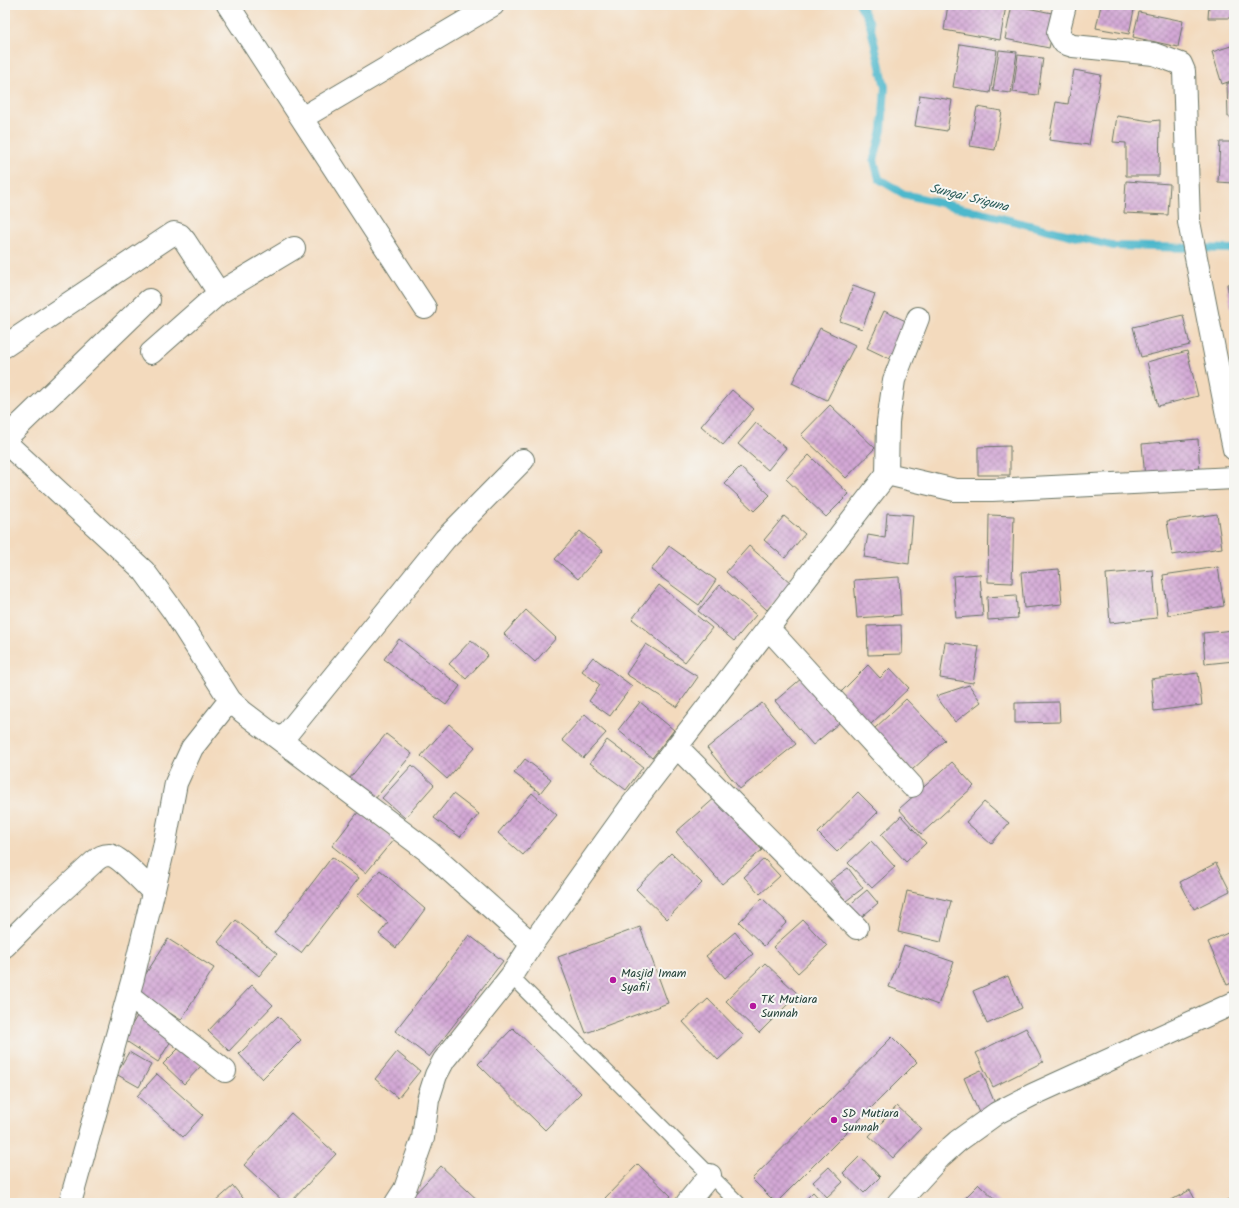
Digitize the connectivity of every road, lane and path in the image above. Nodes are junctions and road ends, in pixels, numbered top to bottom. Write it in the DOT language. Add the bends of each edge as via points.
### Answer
graph roads {
  1 [pos="228,5"];
  2 [pos="493,5"];
  3 [pos="1065,5"];
  4 [pos="302,118"];
  5 [pos="294,248"];
  6 [pos="218,293"];
  7 [pos="149,300"];
  8 [pos="425,308"];
  9 [pos="918,318"];
  10 [pos="5,346"];
  11 [pos="151,353"];
  12 [pos="1233,436"];
  13 [pos="5,440"];
  14 [pos="523,460"];
  15 [pos="890,475"];
  16 [pos="1234,478"];
  17 [pos="768,628"];
  18 [pos="230,700"];
  19 [pos="282,740"];
  20 [pos="677,747"];
  21 [pos="912,786"];
  22 [pos="153,892"];
  23 [pos="857,928"];
  24 [pos="532,944"];
  25 [pos="5,946"];
  26 [pos="511,976"];
  27 [pos="128,995"];
  28 [pos="1234,1003"];
  29 [pos="225,1071"];
  30 [pos="710,1175"];
  31 [pos="70,1203"];
  32 [pos="396,1203"];
  33 [pos="687,1203"];
  34 [pos="738,1203"];
  35 [pos="898,1203"];
  1 -- 4 [label="street"];
  2 -- 4 [label="street"];
  3 -- 12 [label="street" via="1058,33 1064,43 1080,47 1154,54 1181,64 1184,71 1189,222"];
  4 -- 8 [label="street"];
  5 -- 6 [label="street"];
  6 -- 10 [label="street" via="180,235 174,233"];
  6 -- 11 [label="street"];
  7 -- 13 [label="street"];
  9 -- 15 [label="street" via="894,380 888,422"];
  13 -- 18 [label="street" via="144,571 174,612"];
  14 -- 19 [label="street" via="445,539"];
  15 -- 16 [label="street" via="955,490"];
  15 -- 17 [label="street"];
  17 -- 20 [label="street"];
  17 -- 21 [label="street"];
  18 -- 19 [label="street"];
  18 -- 22 [label="street" via="192,748 176,783"];
  19 -- 24 [label="street" via="429,852"];
  20 -- 23 [label="street"];
  20 -- 24 [label="street" via="631,806"];
  22 -- 25 [label="street" via="124,864 111,855 103,855"];
  22 -- 27 [label="street"];
  24 -- 26 [label="street"];
  26 -- 30 [label="lane"];
  26 -- 32 [label="street" via="444,1060 436,1075 428,1100 423,1138 405,1189"];
  27 -- 29 [label="street"];
  27 -- 31 [label="street"];
  28 -- 35 [label="street" via="997,1113 946,1152"];
  30 -- 33 [label="street"];
  30 -- 34 [label="lane"];
}
